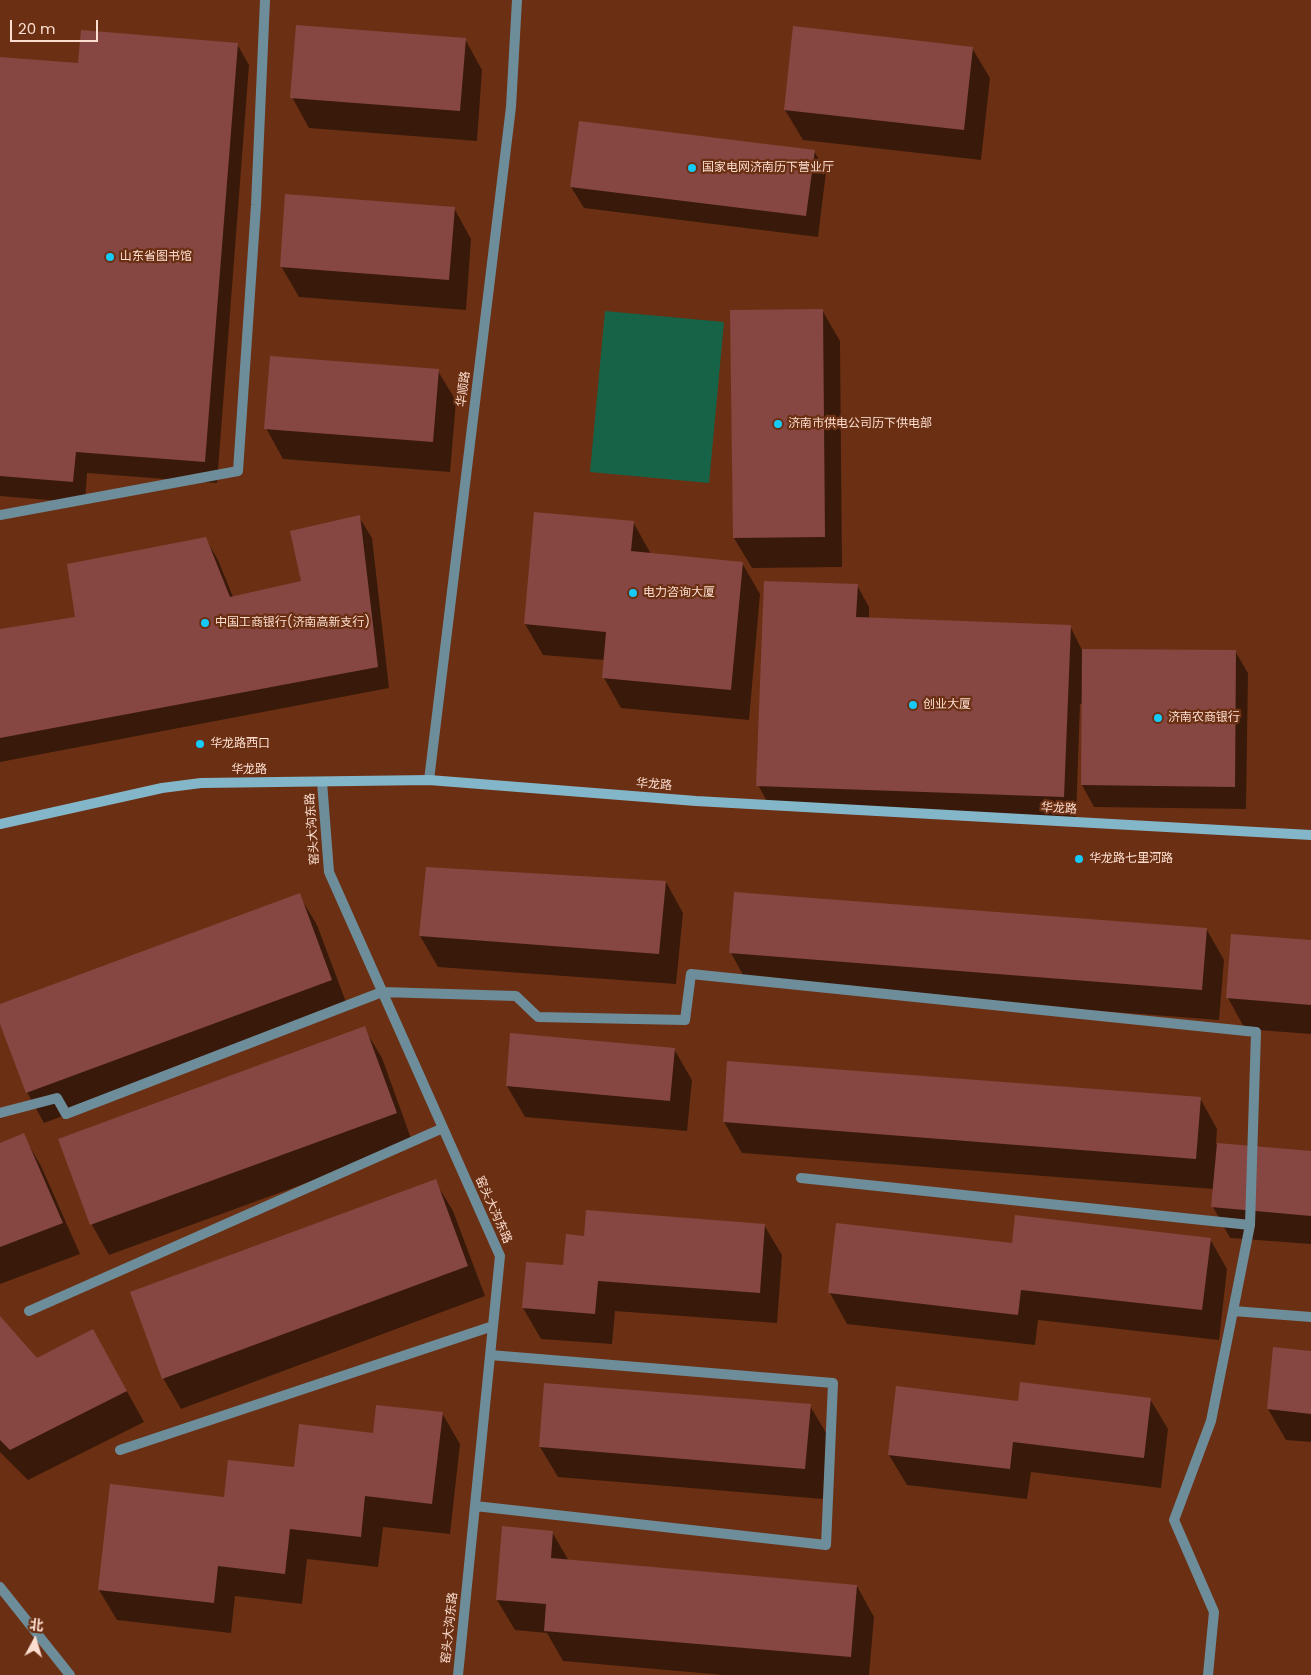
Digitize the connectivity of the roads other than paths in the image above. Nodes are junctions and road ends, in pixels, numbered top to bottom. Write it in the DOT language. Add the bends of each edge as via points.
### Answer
graph roads {
  1 [pos="265,0"];
  2 [pos="518,0"];
  3 [pos="0,515"];
  4 [pos="429,780"];
  5 [pos="322,782"];
  6 [pos="0,824"];
  7 [pos="1311,835"];
  8 [pos="382,992"];
  9 [pos="0,1113"];
  10 [pos="443,1128"];
  11 [pos="801,1178"];
  12 [pos="1250,1225"];
  13 [pos="30,1310"];
  14 [pos="1233,1311"];
  15 [pos="1311,1316"];
  16 [pos="493,1326"];
  17 [pos="490,1355"];
  18 [pos="120,1450"];
  19 [pos="475,1506"];
  20 [pos="0,1587"];
  21 [pos="70,1675"];
  22 [pos="458,1675"];
  23 [pos="1208,1675"];
  1 -- 3 [label="street" via="256,205 238,472"];
  2 -- 4 [label="street, 华顺路" via="511,107"];
  4 -- 5 [label="main road, 华龙路"];
  4 -- 7 [label="main road, 华龙路" via="696,801"];
  5 -- 6 [label="main road, 华龙路" via="201,783 162,788"];
  5 -- 8 [label="street, 窑头大沟东路" via="329,872"];
  8 -- 9 [label="street" via="66,1114 56,1098"];
  8 -- 10 [label="street, 窑头大沟东路"];
  8 -- 12 [label="street" via="516,996 538,1017 685,1020 691,974 1256,1032"];
  10 -- 13 [label="street"];
  10 -- 16 [label="street, 窑头大沟东路" via="500,1256"];
  11 -- 12 [label="street"];
  12 -- 14 [label="street"];
  14 -- 15 [label="street"];
  14 -- 23 [label="street" via="1210,1422 1174,1520 1214,1612"];
  16 -- 17 [label="street, 窑头大沟东路"];
  16 -- 18 [label="street"];
  17 -- 19 [label="street, 窑头大沟东路"];
  17 -- 19 [label="street" via="833,1383 826,1545"];
  19 -- 22 [label="street, 窑头大沟东路"];
  20 -- 21 [label="street"];
}
